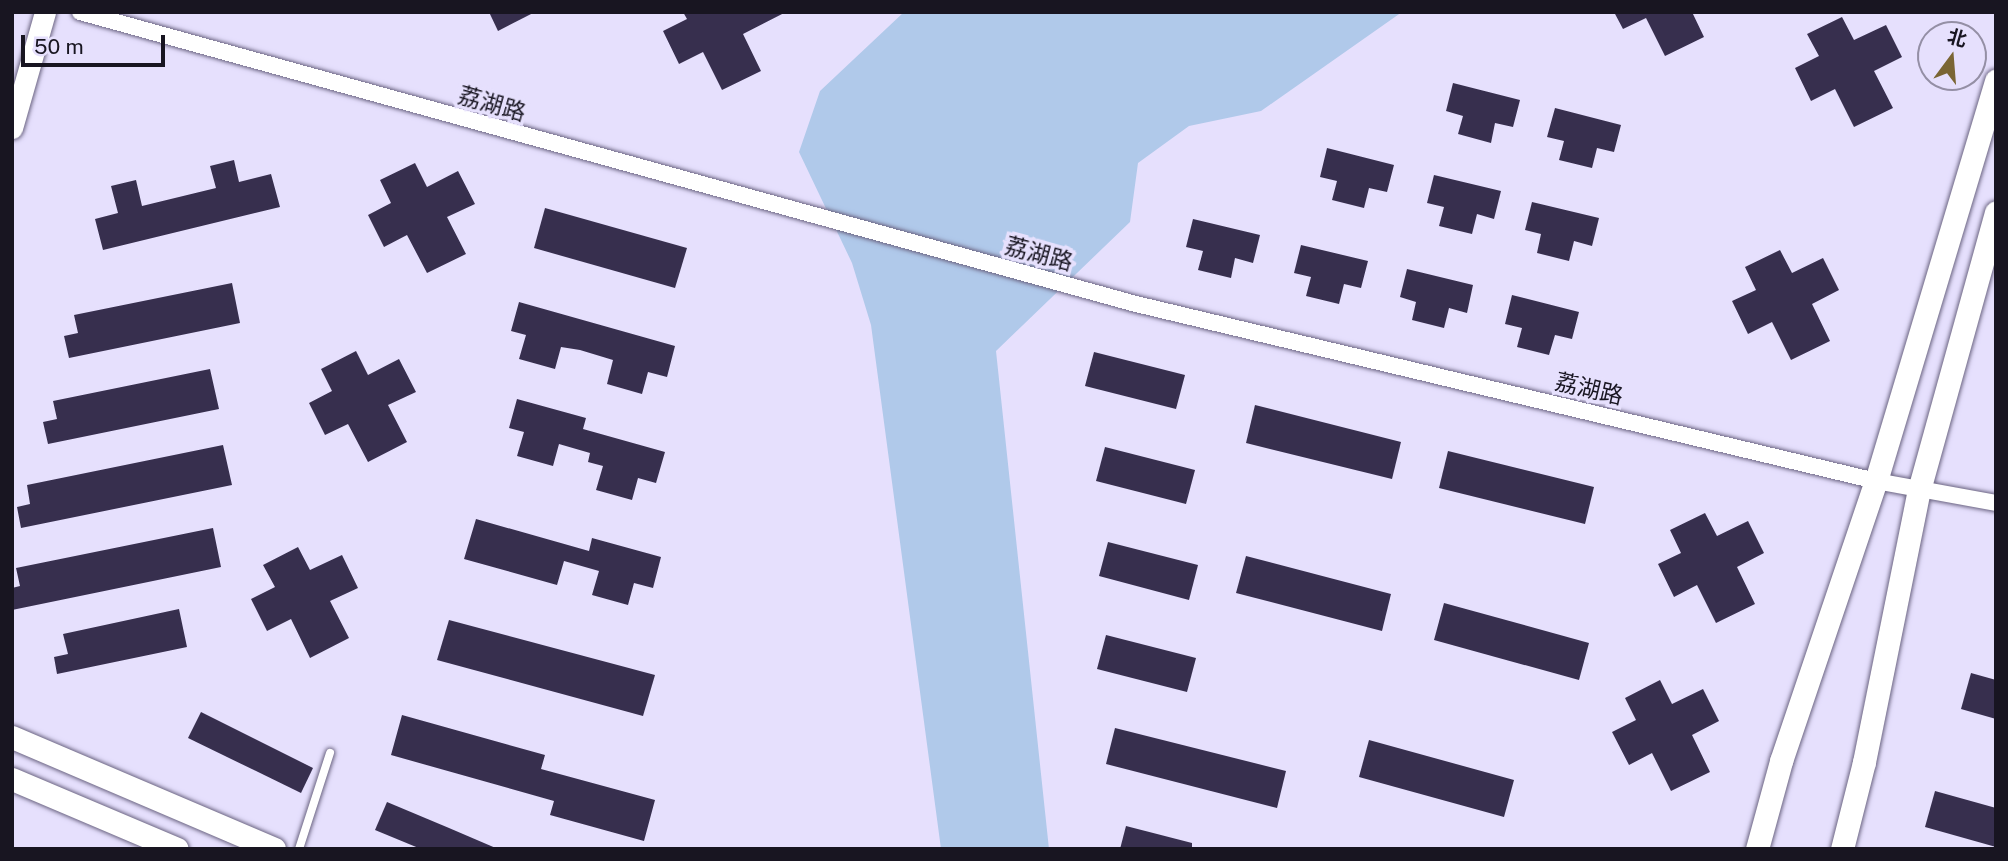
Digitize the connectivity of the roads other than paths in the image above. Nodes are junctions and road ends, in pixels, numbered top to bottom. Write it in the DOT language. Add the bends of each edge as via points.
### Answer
graph roads {
  1 [pos="45,12"];
  2 [pos="80,12"];
  3 [pos="1996,81"];
  4 [pos="12,128"];
  5 [pos="1996,212"];
  6 [pos="1876,481"];
  7 [pos="1919,490"];
  8 [pos="1996,503"];
  9 [pos="12,737"];
  10 [pos="330,753"];
  11 [pos="12,779"];
  12 [pos="177,849"];
  13 [pos="274,849"];
  14 [pos="299,849"];
  15 [pos="1757,849"];
  16 [pos="1842,849"];
  1 -- 4 [label="street"];
  2 -- 6 [label="street, 荔湖路" via="1136,304"];
  3 -- 6 [label="main road"];
  5 -- 7 [label="main road"];
  6 -- 7 [label="street, 荔湖路"];
  6 -- 15 [label="main road" via="1781,761"];
  7 -- 8 [label="street, 荔湖路"];
  7 -- 16 [label="main road"];
  9 -- 13 [label="main road"];
  10 -- 14 [label="lane"];
  11 -- 12 [label="main road"];
}
